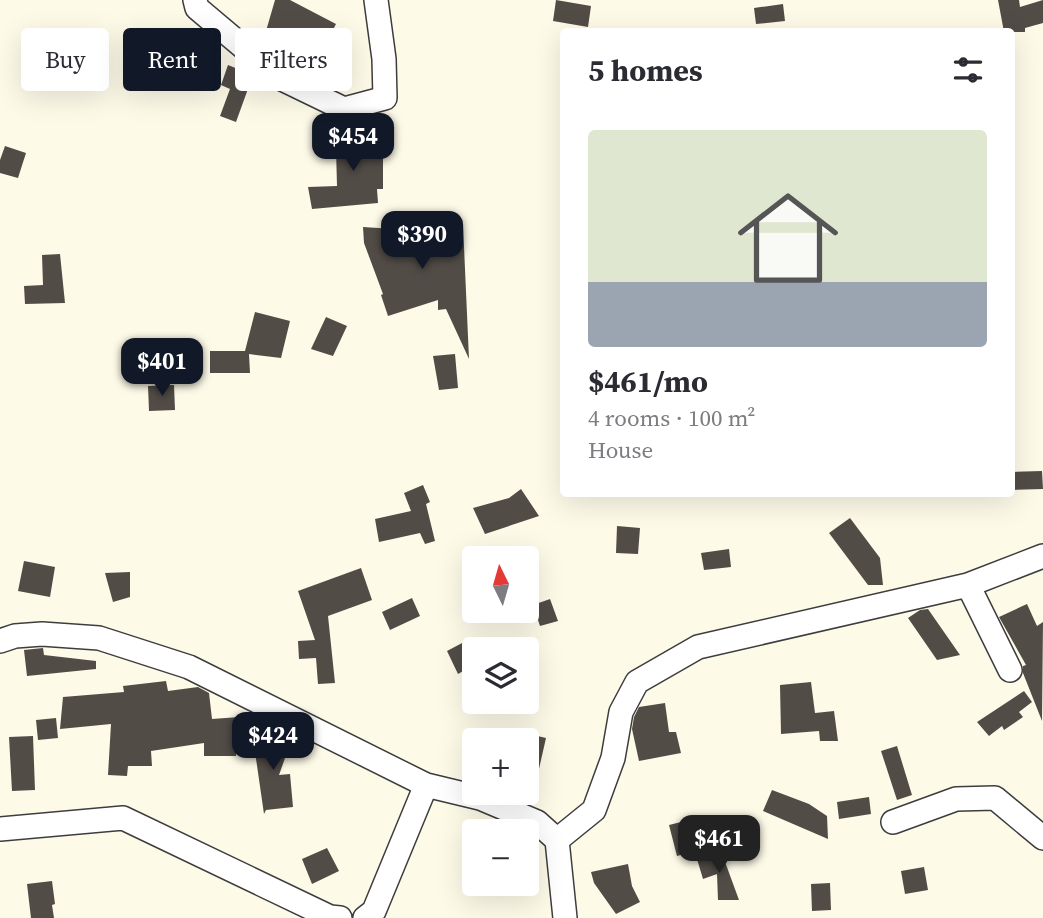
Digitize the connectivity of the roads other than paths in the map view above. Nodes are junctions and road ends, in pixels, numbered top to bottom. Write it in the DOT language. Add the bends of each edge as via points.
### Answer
graph roads {
  1 [pos="195,0"];
  2 [pos="376,0"];
  3 [pos="1043,556"];
  4 [pos="968,584"];
  5 [pos="0,641"];
  6 [pos="1010,670"];
  7 [pos="426,785"];
  8 [pos="893,822"];
  9 [pos="0,829"];
  10 [pos="1043,838"];
  11 [pos="557,840"];
  12 [pos="340,918"];
  13 [pos="365,918"];
  14 [pos="565,918"];
  1 -- 2 [label="street" via="197,8 279,78 344,108 385,98"];
  3 -- 4 [label="street"];
  4 -- 6 [label="street"];
  4 -- 11 [label="street" via="698,647 637,682 621,712 613,758 594,810"];
  5 -- 7 [label="street" via="42,635 99,638 189,667"];
  7 -- 11 [label="street" via="481,798 537,822"];
  7 -- 13 [label="street" via="374,911"];
  8 -- 10 [label="street" via="956,799 995,799"];
  9 -- 12 [label="street" via="123,818"];
  11 -- 14 [label="street"];
}
